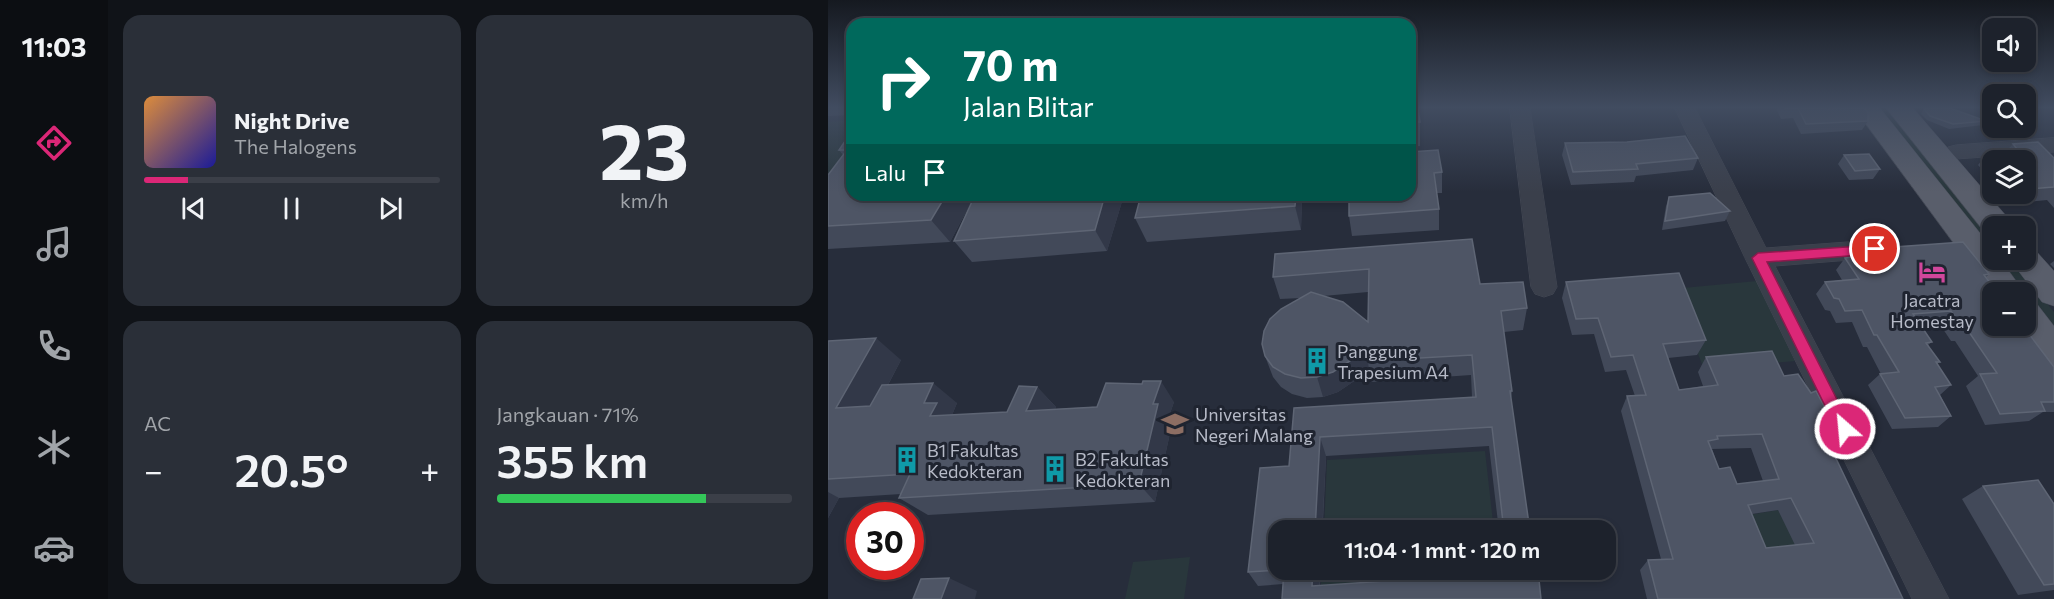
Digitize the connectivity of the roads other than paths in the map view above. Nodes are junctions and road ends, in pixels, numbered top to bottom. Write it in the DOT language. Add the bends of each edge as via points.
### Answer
graph roads {
  1 [pos="1524,136"];
  2 [pos="1699,136"];
  3 [pos="1886,136"];
  4 [pos="1922,136"];
  5 [pos="2052,147"];
  6 [pos="1956,152"];
  7 [pos="1989,216"];
  8 [pos="1911,247"];
  9 [pos="1758,258"];
  10 [pos="2034,270"];
  11 [pos="1998,282"];
  12 [pos="1544,287"];
  13 [pos="2054,293"];
  14 [pos="2036,328"];
  15 [pos="2054,352"];
  16 [pos="1931,599"];
  1 -- 12 [label="street"];
  2 -- 9 [label="street"];
  3 -- 11 [label="main road" via="1958,243"];
  4 -- 7 [label="main road"];
  5 -- 6 [label="street"];
  8 -- 9 [label="street"];
  9 -- 16 [label="street"];
  10 -- 13 [label="main road"];
  14 -- 15 [label="main road"];
}
